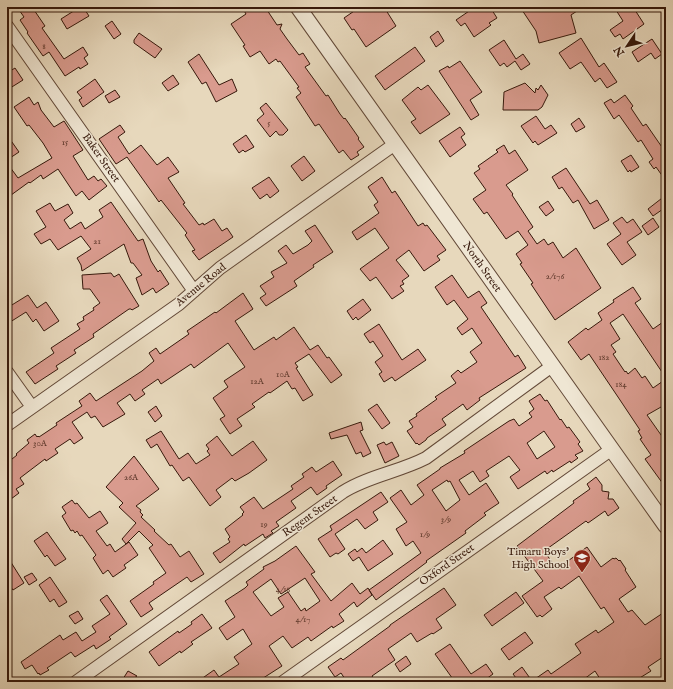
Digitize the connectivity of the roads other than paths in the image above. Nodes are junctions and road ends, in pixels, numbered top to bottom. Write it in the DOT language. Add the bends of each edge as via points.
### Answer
graph roads {
  1 [pos="298,7"];
  2 [pos="7,26"];
  3 [pos="395,144"];
  4 [pos="194,291"];
  5 [pos="552,366"];
  6 [pos="7,372"];
  7 [pos="32,407"];
  8 [pos="7,425"];
  9 [pos="612,449"];
  10 [pos="666,526"];
  11 [pos="76,682"];
  12 [pos="283,682"];
  1 -- 3 [label="street, North Street"];
  2 -- 4 [label="street, Baker Street"];
  3 -- 4 [label="street, Avenue Road" via="220,268"];
  3 -- 5 [label="street, North Street"];
  4 -- 7 [label="street, Avenue Road"];
  5 -- 9 [label="street, North Street"];
  5 -- 11 [label="street, Regent Street" via="426,458 343,492"];
  6 -- 7 [label="street"];
  7 -- 8 [label="street, Avenue Road"];
  9 -- 10 [label="street, North Street"];
  9 -- 12 [label="street, Oxford Street"];
}
